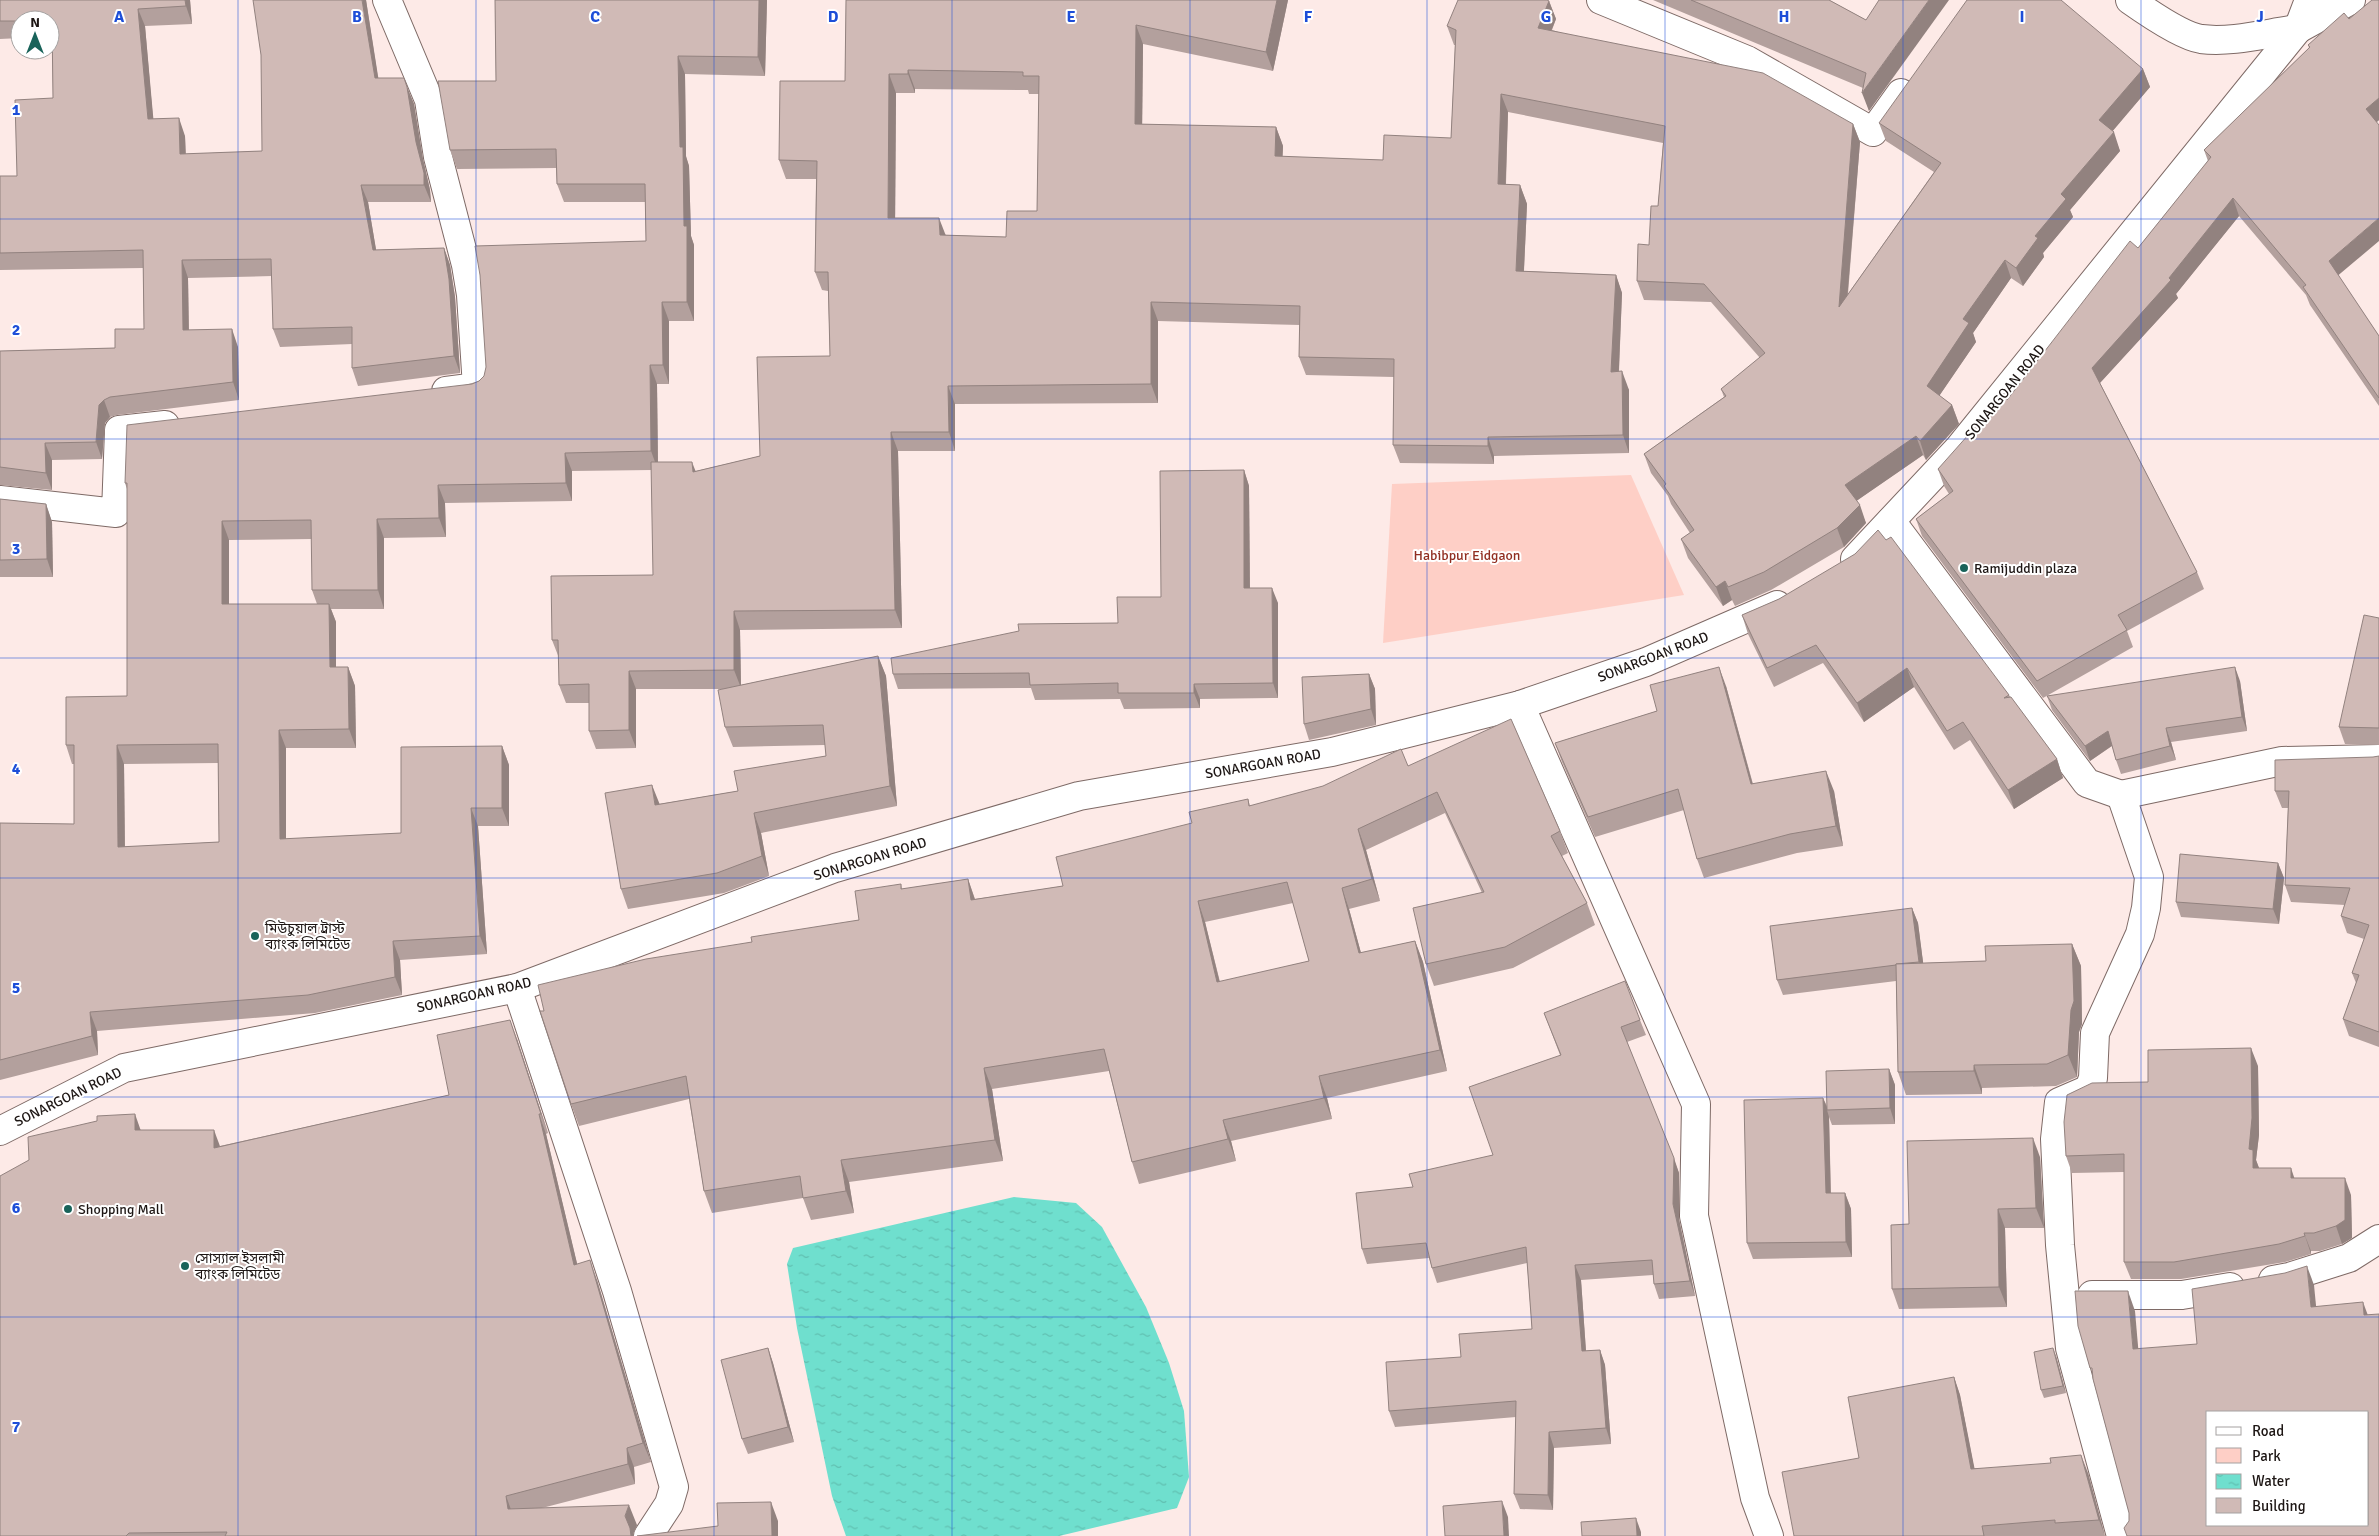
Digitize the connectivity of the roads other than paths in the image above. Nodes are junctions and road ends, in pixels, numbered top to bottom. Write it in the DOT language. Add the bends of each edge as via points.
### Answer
graph roads {
  1 [pos="387,0"];
  2 [pos="1601,0"];
  3 [pos="2130,0"];
  4 [pos="2308,0"];
  5 [pos="2351,0"];
  6 [pos="2298,29"];
  7 [pos="1918,70"];
  8 [pos="419,394"];
  9 [pos="187,422"];
  10 [pos="0,500"];
  11 [pos="1891,520"];
  12 [pos="1837,569"];
  13 [pos="1795,594"];
  14 [pos="1520,705"];
  15 [pos="2379,759"];
  16 [pos="2121,795"];
  17 [pos="517,988"];
  18 [pos="0,1131"];
  19 [pos="2379,1239"];
  20 [pos="2065,1295"];
  21 [pos="648,1536"];
  22 [pos="1769,1536"];
  23 [pos="2120,1536"];
  1 -- 8 [label="street" via="429,100 438,157 471,295 478,387"];
  2 -- 7 [label="street" via="1746,60 1873,132"];
  3 -- 6 [label="street" via="2152,16 2199,38 2218,40"];
  4 -- 6 [label="street, SONARGOAN ROAD"];
  5 -- 6 [label="street, SONARGOAN ROAD"];
  6 -- 11 [label="street, SONARGOAN ROAD" via="1959,448"];
  9 -- 10 [label="street" via="119,430 116,514"];
  11 -- 12 [label="street, SONARGOAN ROAD" via="1854,559"];
  11 -- 16 [label="street" via="2087,783"];
  13 -- 14 [label="street, SONARGOAN ROAD" via="1646,662"];
  14 -- 17 [label="street, SONARGOAN ROAD" via="1332,752 1080,796 835,868"];
  14 -- 22 [label="street" via="1696,1104 1694,1216 1755,1498"];
  15 -- 16 [label="street" via="2282,761"];
  16 -- 20 [label="street" via="2149,877 2140,934 2095,1033 2093,1078 2089,1089 2059,1102 2055,1139"];
  17 -- 18 [label="street, SONARGOAN ROAD" via="124,1068"];
  17 -- 21 [label="street" via="617,1291 674,1487 669,1504"];
  19 -- 20 [label="street" via="2348,1258 2289,1277 2182,1295"];
  20 -- 23 [label="street" via="2070,1348"];
}
